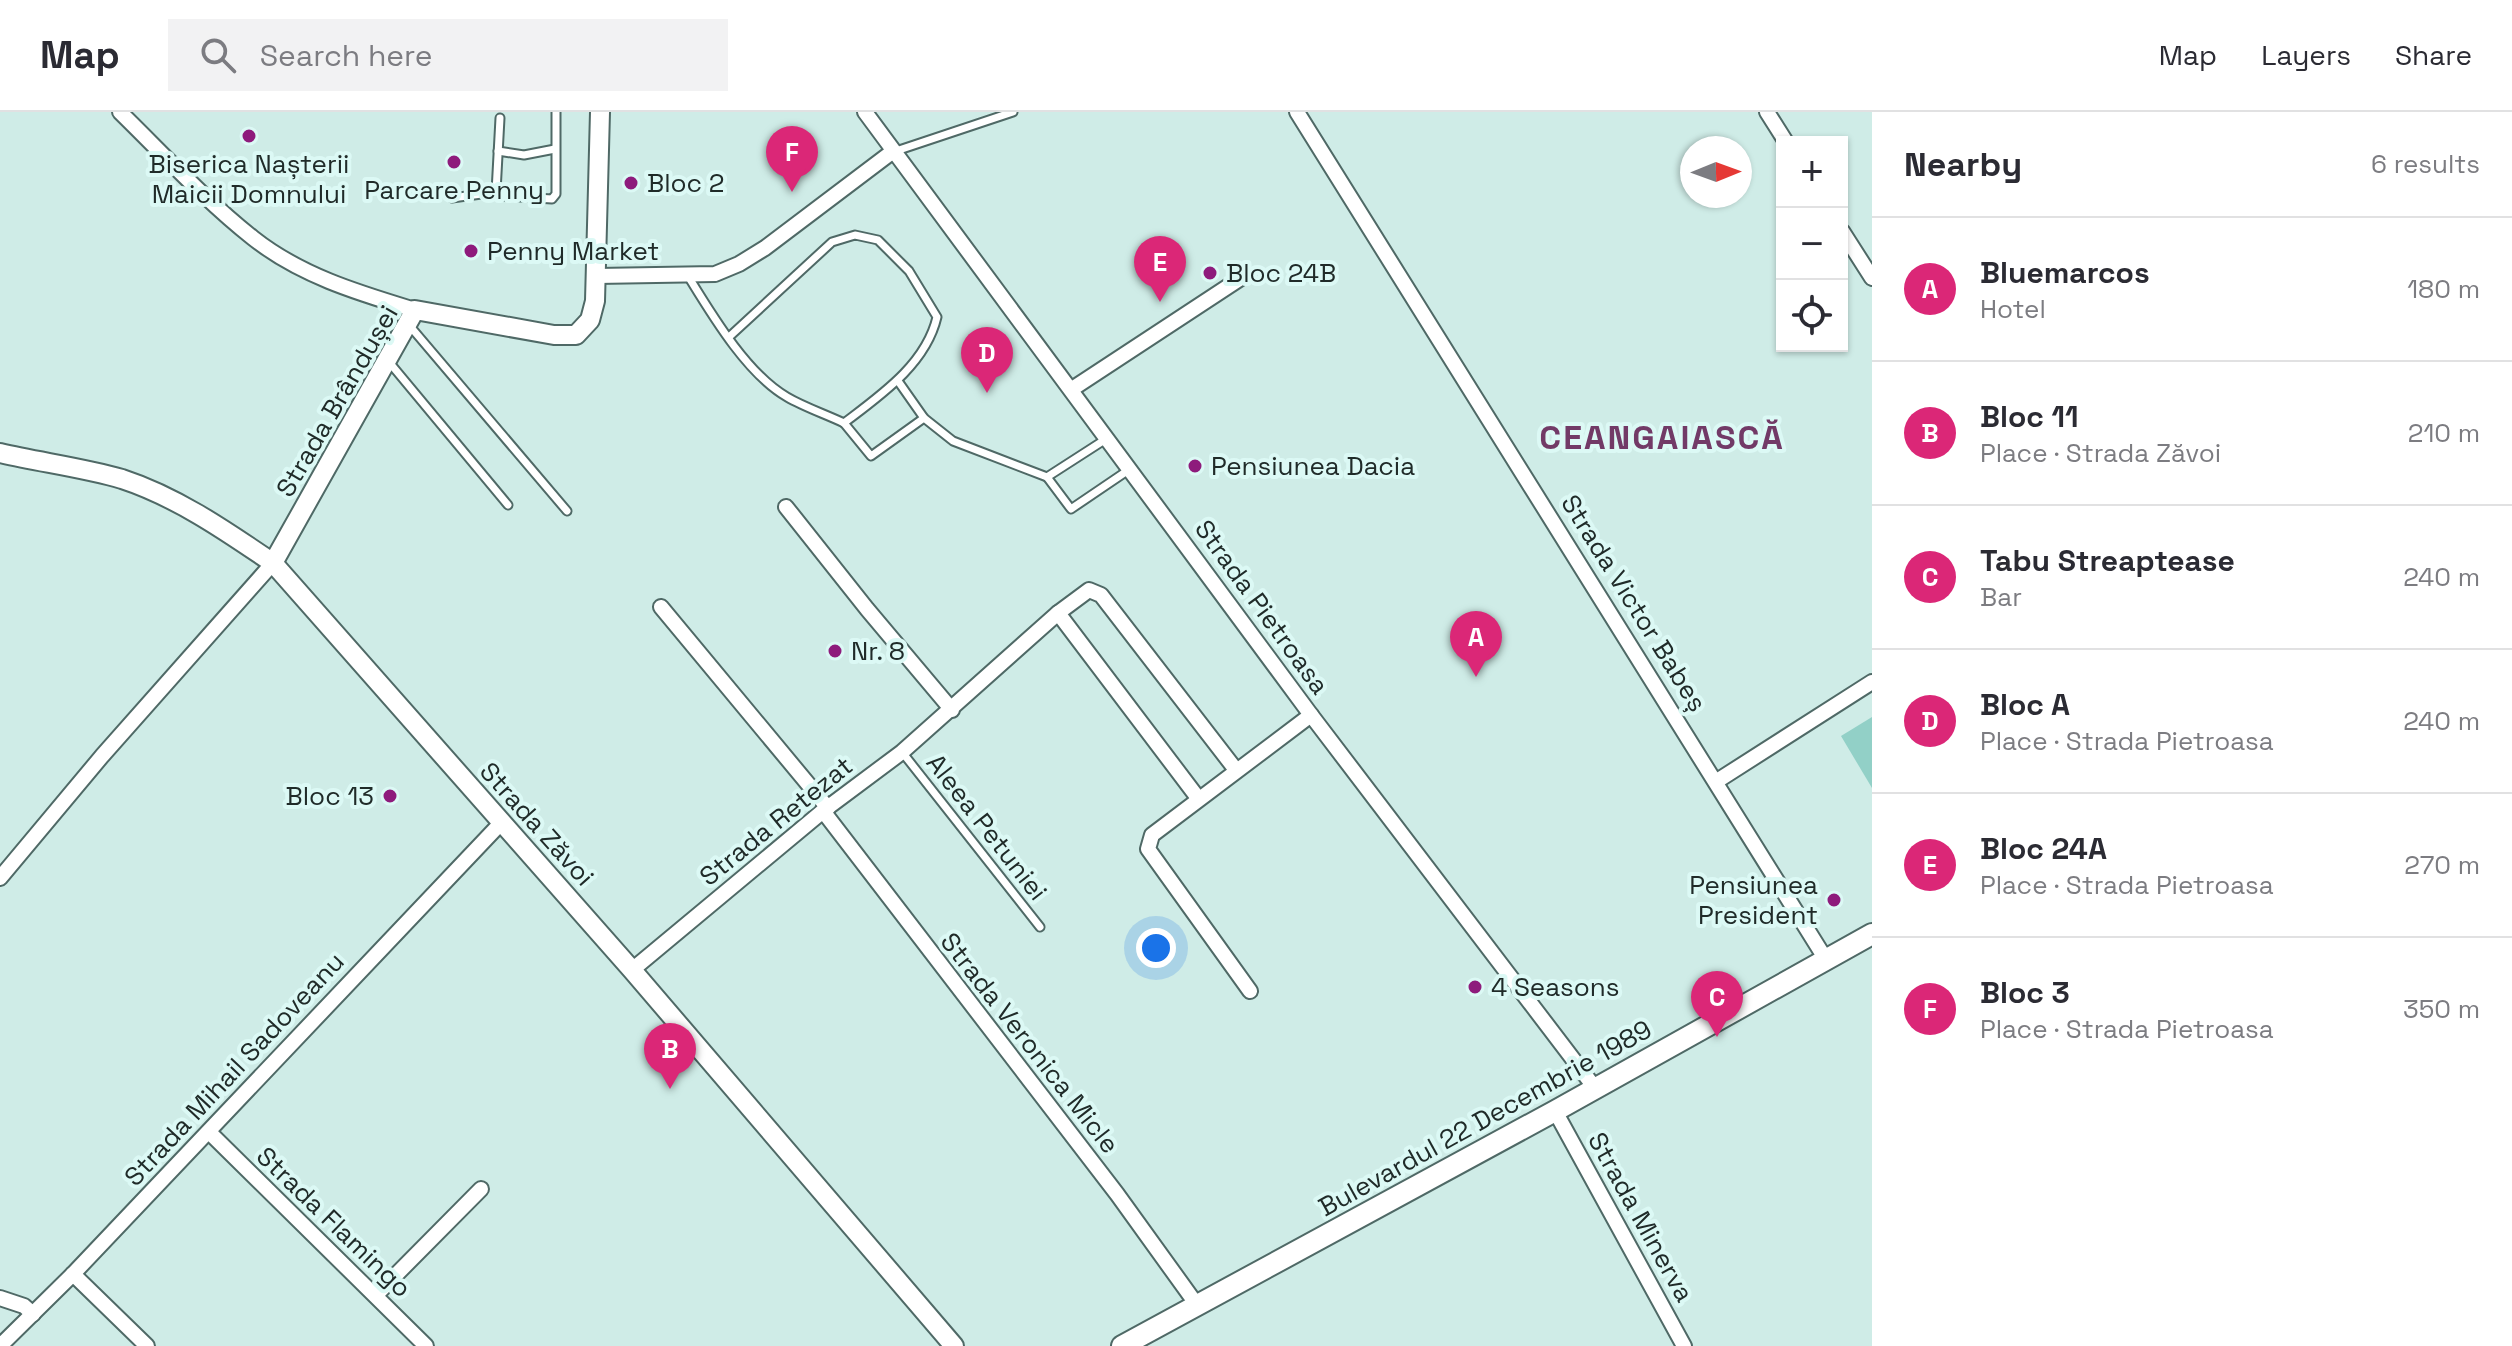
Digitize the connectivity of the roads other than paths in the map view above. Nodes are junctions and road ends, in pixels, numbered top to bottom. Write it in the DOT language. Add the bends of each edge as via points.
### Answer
graph roads {
  1 [pos="120,112"];
  2 [pos="556,112"];
  3 [pos="600,112"];
  4 [pos="865,112"];
  5 [pos="1013,112"];
  6 [pos="1297,112"];
  7 [pos="1767,112"];
  8 [pos="500,118"];
  9 [pos="1782,136"];
  10 [pos="555,149"];
  11 [pos="498,151"];
  12 [pos="892,152"];
  13 [pos="496,192"];
  14 [pos="452,198"];
  15 [pos="1848,240"];
  16 [pos="597,276"];
  17 [pos="688,276"];
  18 [pos="1241,278"];
  19 [pos="1872,278"];
  20 [pos="411,317"];
  21 [pos="729,337"];
  22 [pos="387,360"];
  23 [pos="898,381"];
  24 [pos="1072,389"];
  25 [pos="924,418"];
  26 [pos="844,423"];
  27 [pos="1107,438"];
  28 [pos="0,453"];
  29 [pos="1130,469"];
  30 [pos="1047,477"];
  31 [pos="508,505"];
  32 [pos="786,507"];
  33 [pos="567,511"];
  34 [pos="273,563"];
  35 [pos="661,607"];
  36 [pos="1058,613"];
  37 [pos="1872,682"];
  38 [pos="952,710"];
  39 [pos="1311,715"];
  40 [pos="902,752"];
  41 [pos="1236,770"];
  42 [pos="1717,781"];
  43 [pos="1198,798"];
  44 [pos="825,810"];
  45 [pos="501,823"];
  46 [pos="0,878"];
  47 [pos="1040,927"];
  48 [pos="1872,934"];
  49 [pos="1825,958"];
  50 [pos="632,970"];
  51 [pos="1250,991"];
  52 [pos="1595,1088"];
  53 [pos="1555,1111"];
  54 [pos="209,1132"];
  55 [pos="481,1189"];
  56 [pos="73,1274"];
  57 [pos="376,1295"];
  58 [pos="0,1298"];
  59 [pos="1197,1305"];
  60 [pos="33,1314"];
  61 [pos="0,1346"];
  62 [pos="147,1346"];
  63 [pos="426,1346"];
  64 [pos="954,1346"];
  65 [pos="1122,1346"];
  66 [pos="1684,1346"];
  1 -- 20 [label="street" via="254,239 319,277"];
  2 -- 10 [label="lane"];
  3 -- 16 [label="street, Strada Brândușei"];
  4 -- 12 [label="street, Strada Pietroasa"];
  5 -- 12 [label="lane"];
  6 -- 42 [label="street, Strada Victor Babeș"];
  7 -- 9 [label="street"];
  8 -- 11 [label="lane"];
  10 -- 11 [label="lane" via="524,155"];
  10 -- 13 [label="lane" via="555,197"];
  11 -- 13 [label="lane"];
  12 -- 17 [label="street" via="739,264 715,274"];
  12 -- 24 [label="street, Strada Pietroasa"];
  13 -- 14 [label="lane"];
  15 -- 19 [label="street"];
  16 -- 17 [label="street"];
  16 -- 20 [label="street, Strada Brândușei" via="590,320 576,335"];
  17 -- 21 [label="lane"];
  18 -- 24 [label="street"];
  20 -- 22 [label="street, Strada Brândușei"];
  20 -- 33 [label="lane"];
  21 -- 23 [label="lane" via="832,242 855,235 878,240 909,271 937,317 934,333"];
  21 -- 26 [label="lane" via="785,396"];
  22 -- 31 [label="lane"];
  22 -- 34 [label="street, Strada Brândușei"];
  23 -- 25 [label="lane"];
  23 -- 26 [label="lane"];
  24 -- 27 [label="street, Strada Pietroasa"];
  25 -- 26 [label="lane" via="871,456"];
  25 -- 30 [label="lane" via="953,441"];
  27 -- 29 [label="street, Strada Pietroasa"];
  27 -- 30 [label="lane"];
  28 -- 34 [label="street, Strada Zăvoi" via="132,483 211,522"];
  29 -- 30 [label="lane" via="1071,509"];
  29 -- 39 [label="street, Strada Pietroasa"];
  32 -- 38 [label="street"];
  34 -- 45 [label="street, Strada Zăvoi"];
  34 -- 46 [label="street"];
  35 -- 44 [label="street, Strada Veronica Micle"];
  36 -- 38 [label="street, Strada Retezat"];
  36 -- 41 [label="street, Strada Retezat" via="1089,590 1101,595"];
  36 -- 43 [label="street"];
  37 -- 42 [label="street"];
  38 -- 40 [label="street, Strada Retezat"];
  39 -- 41 [label="street"];
  39 -- 52 [label="street, Strada Pietroasa"];
  40 -- 44 [label="street, Strada Retezat"];
  40 -- 47 [label="lane, Aleea Petuniei"];
  41 -- 43 [label="street"];
  42 -- 49 [label="street, Strada Victor Babeș"];
  43 -- 51 [label="street" via="1152,835 1148,849"];
  44 -- 50 [label="street, Strada Retezat"];
  44 -- 59 [label="street, Strada Veronica Micle"];
  45 -- 50 [label="street, Strada Zăvoi"];
  45 -- 54 [label="street, Strada Mihail Sadoveanu"];
  48 -- 49 [label="main road, Bulevardul 22 Decembrie 1989"];
  49 -- 52 [label="main road, Bulevardul 22 Decembrie 1989"];
  50 -- 64 [label="street, Strada Zăvoi"];
  52 -- 53 [label="main road, Bulevardul 22 Decembrie 1989"];
  53 -- 59 [label="main road, Bulevardul 22 Decembrie 1989"];
  53 -- 66 [label="street, Strada Minerva"];
  54 -- 56 [label="street, Strada Mihail Sadoveanu"];
  54 -- 57 [label="street, Strada Flamingo"];
  55 -- 57 [label="street"];
  56 -- 60 [label="street, Strada Mihail Sadoveanu"];
  56 -- 62 [label="street"];
  57 -- 63 [label="street, Strada Flamingo"];
  58 -- 60 [label="street"];
  59 -- 65 [label="main road, Bulevardul 22 Decembrie 1989"];
  60 -- 61 [label="street, Strada Mihail Sadoveanu"];
}
